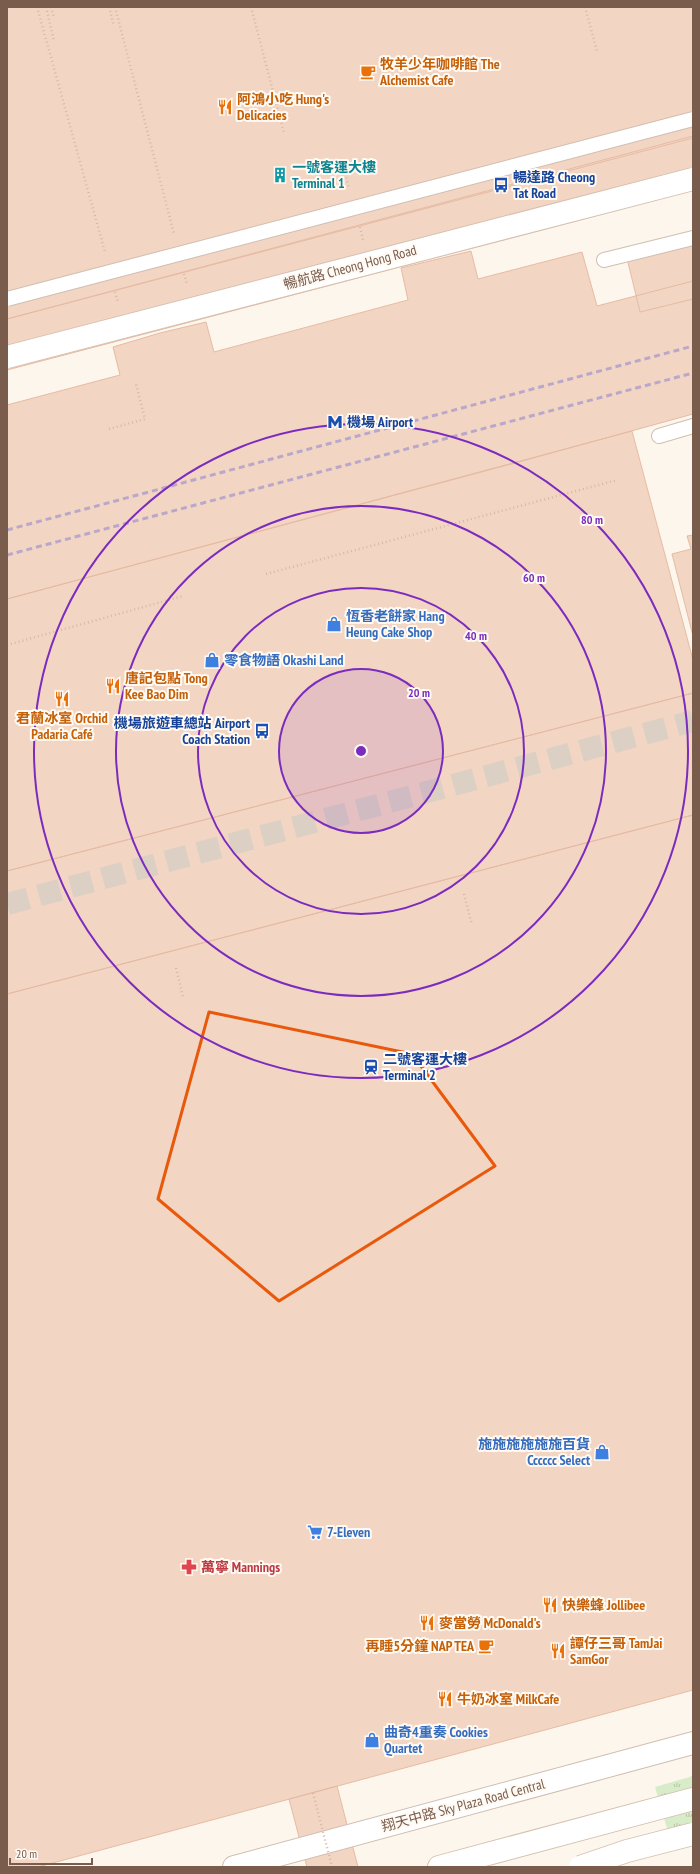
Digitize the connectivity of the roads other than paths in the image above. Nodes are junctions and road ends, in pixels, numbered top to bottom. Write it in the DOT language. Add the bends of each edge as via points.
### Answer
graph roads {
  1 [pos="693,119"];
  2 [pos="693,179"];
  3 [pos="693,238"];
  4 [pos="604,260"];
  5 [pos="7,299"];
  6 [pos="7,357"];
  7 [pos="693,426"];
  8 [pos="659,436"];
  9 [pos="693,1743"];
  10 [pos="693,1799"];
  11 [pos="693,1834"];
  12 [pos="234,1867"];
  13 [pos="439,1867"];
  14 [pos="580,1867"];
  1 -- 5 [label="lane, bridge"];
  2 -- 6 [label="street, 暢航路 Cheong Hong Road, bridge"];
  3 -- 4 [label="lane"];
  7 -- 8 [label="lane"];
  9 -- 12 [label="street, 翔天中路 Sky Plaza Road Central"];
  10 -- 13 [label="street"];
  11 -- 14 [label="street, bridge" via="627,1851"];
}
